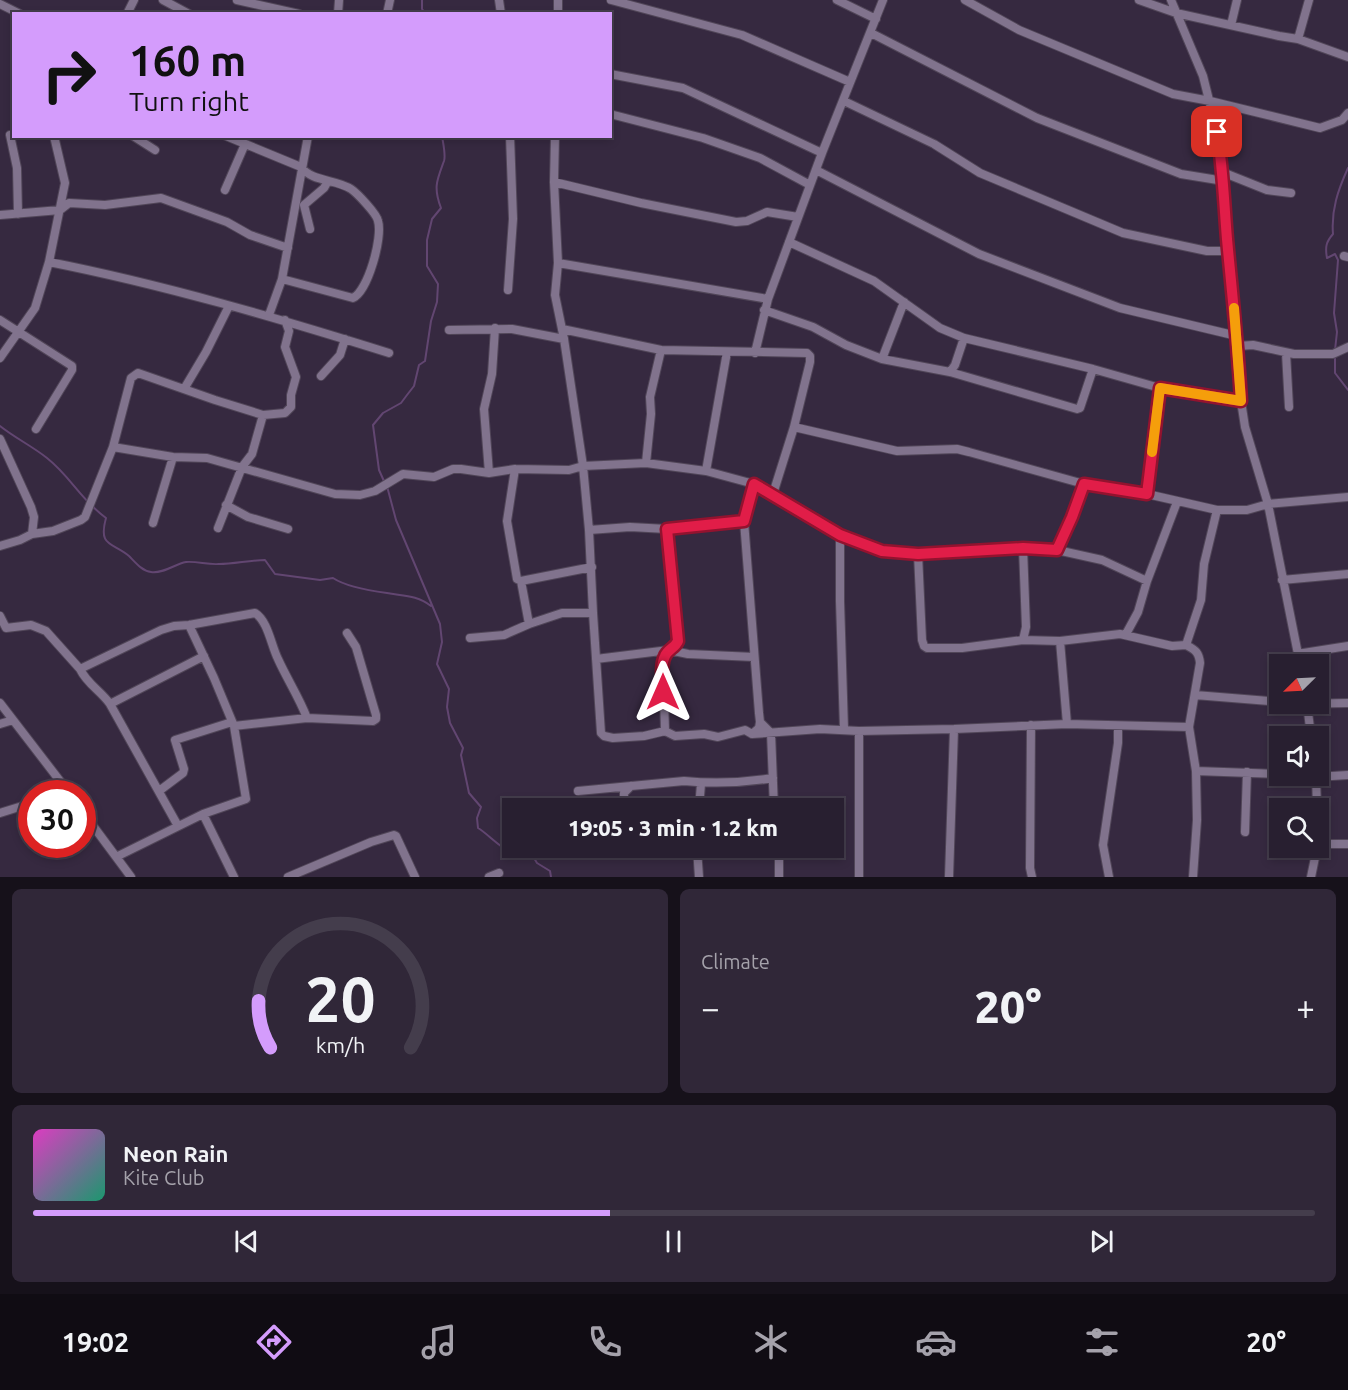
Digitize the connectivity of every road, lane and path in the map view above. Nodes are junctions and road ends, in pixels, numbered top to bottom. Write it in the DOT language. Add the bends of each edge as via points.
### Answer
graph roads {
  1 [pos="163,0"];
  2 [pos="237,0"];
  3 [pos="611,0"];
  4 [pos="837,0"];
  5 [pos="883,0"];
  6 [pos="965,0"];
  7 [pos="1139,0"];
  8 [pos="1171,0"];
  9 [pos="1237,0"];
  10 [pos="1309,0"];
  11 [pos="0,4"];
  12 [pos="16,12"];
  13 [pos="185,12"];
  14 [pos="290,12"];
  15 [pos="1176,13"];
  16 [pos="876,19"];
  17 [pos="1231,25"];
  18 [pos="871,33"];
  19 [pos="1298,39"];
  20 [pos="1348,57"];
  21 [pos="612,74"];
  22 [pos="850,82"];
  23 [pos="844,101"];
  24 [pos="1210,101"];
  25 [pos="1348,113"];
  26 [pos="612,115"];
  27 [pos="12,135"];
  28 [pos="12,138"];
  29 [pos="55,138"];
  30 [pos="136,138"];
  31 [pos="231,138"];
  32 [pos="308,138"];
  33 [pos="510,138"];
  34 [pos="555,138"];
  35 [pos="0,140"];
  36 [pos="245,144"];
  37 [pos="155,150"];
  38 [pos="822,153"];
  39 [pos="301,167"];
  40 [pos="816,170"];
  41 [pos="1222,172"];
  42 [pos="328,181"];
  43 [pos="1224,181"];
  44 [pos="554,182"];
  45 [pos="810,185"];
  46 [pos="225,190"];
  47 [pos="1291,193"];
  48 [pos="60,210"];
  49 [pos="18,214"];
  50 [pos="0,215"];
  51 [pos="798,218"];
  52 [pos="310,230"];
  53 [pos="789,242"];
  54 [pos="288,248"];
  55 [pos="1228,251"];
  56 [pos="49,262"];
  57 [pos="558,263"];
  58 [pos="282,279"];
  59 [pos="508,290"];
  60 [pos="768,299"];
  61 [pos="904,302"];
  62 [pos="229,306"];
  63 [pos="764,310"];
  64 [pos="269,315"];
  65 [pos="0,320"];
  66 [pos="285,320"];
  67 [pos="495,328"];
  68 [pos="562,329"];
  69 [pos="449,330"];
  70 [pos="18,333"];
  71 [pos="1237,336"];
  72 [pos="345,339"];
  73 [pos="564,339"];
  74 [pos="964,339"];
  75 [pos="1238,346"];
  76 [pos="1348,347"];
  77 [pos="661,350"];
  78 [pos="727,352"];
  79 [pos="1286,352"];
  80 [pos="389,353"];
  81 [pos="755,353"];
  82 [pos="0,358"];
  83 [pos="882,359"];
  84 [pos="953,369"];
  85 [pos="1093,369"];
  86 [pos="321,376"];
  87 [pos="1160,388"];
  88 [pos="184,389"];
  89 [pos="1241,401"];
  90 [pos="1289,407"];
  91 [pos="263,415"];
  92 [pos="794,428"];
  93 [pos="36,429"];
  94 [pos="0,439"];
  95 [pos="114,447"];
  96 [pos="173,457"];
  97 [pos="646,463"];
  98 [pos="583,466"];
  99 [pos="242,467"];
  100 [pos="515,469"];
  101 [pos="706,471"];
  102 [pos="489,473"];
  103 [pos="754,484"];
  104 [pos="1084,484"];
  105 [pos="1147,494"];
  106 [pos="772,497"];
  107 [pos="1348,497"];
  108 [pos="1177,502"];
  109 [pos="1268,504"];
  110 [pos="226,505"];
  111 [pos="1217,510"];
  112 [pos="744,521"];
  113 [pos="153,523"];
  114 [pos="218,528"];
  115 [pos="288,529"];
  116 [pos="667,529"];
  117 [pos="590,530"];
  118 [pos="32,534"];
  119 [pos="840,535"];
  120 [pos="0,546"];
  121 [pos="1023,548"];
  122 [pos="1057,550"];
  123 [pos="918,554"];
  124 [pos="592,567"];
  125 [pos="1348,574"];
  126 [pos="1282,580"];
  127 [pos="521,581"];
  128 [pos="1147,581"];
  129 [pos="593,614"];
  130 [pos="0,616"];
  131 [pos="529,624"];
  132 [pos="189,625"];
  133 [pos="348,633"];
  134 [pos="1126,634"];
  135 [pos="470,638"];
  136 [pos="1023,640"];
  137 [pos="1060,641"];
  138 [pos="1186,645"];
  139 [pos="1348,646"];
  140 [pos="669,650"];
  141 [pos="1298,654"];
  142 [pos="204,656"];
  143 [pos="754,657"];
  144 [pos="596,658"];
  145 [pos="80,669"];
  146 [pos="1195,695"];
  147 [pos="1269,701"];
  148 [pos="0,703"];
  149 [pos="1329,703"];
  150 [pos="1348,703"];
  151 [pos="110,704"];
  152 [pos="307,718"];
  153 [pos="13,720"];
  154 [pos="760,722"];
  155 [pos="0,724"];
  156 [pos="233,724"];
  157 [pos="1067,724"];
  158 [pos="1031,725"];
  159 [pos="1118,726"];
  160 [pos="1189,727"];
  161 [pos="844,729"];
  162 [pos="954,729"];
  163 [pos="665,731"];
  164 [pos="859,731"];
  165 [pos="771,733"];
  166 [pos="752,734"];
  167 [pos="1196,771"];
  168 [pos="1247,772"];
  169 [pos="1269,773"];
  170 [pos="1329,776"];
  171 [pos="1348,776"];
  172 [pos="773,778"];
  173 [pos="60,780"];
  174 [pos="701,784"];
  175 [pos="631,786"];
  176 [pos="159,791"];
  177 [pos="578,791"];
  178 [pos="624,798"];
  179 [pos="700,798"];
  180 [pos="774,798"];
  181 [pos="18,807"];
  182 [pos="0,813"];
  183 [pos="203,814"];
  184 [pos="178,826"];
  185 [pos="96,830"];
  186 [pos="1245,832"];
  187 [pos="1348,844"];
  188 [pos="1329,845"];
  189 [pos="116,857"];
  190 [pos="698,858"];
  191 [pos="779,858"];
  192 [pos="1315,858"];
  193 [pos="500,873"];
  194 [pos="131,877"];
  195 [pos="234,877"];
  196 [pos="288,877"];
  197 [pos="415,877"];
  198 [pos="489,877"];
  199 [pos="699,877"];
  200 [pos="779,877"];
  201 [pos="859,877"];
  202 [pos="949,877"];
  203 [pos="1032,877"];
  204 [pos="1109,877"];
  205 [pos="1192,877"];
  206 [pos="1311,877"];
  1 -- 13 [label="street"];
  2 -- 14 [label="street"];
  3 -- 22 [label="street" via="742,35"];
  4 -- 16 [label="street"];
  5 -- 16 [label="street"];
  6 -- 24 [label="street" via="1019,30 1145,83 1180,96"];
  7 -- 15 [label="street"];
  8 -- 15 [label="street"];
  9 -- 17 [label="street"];
  10 -- 19 [label="street"];
  11 -- 12 [label="street"];
  15 -- 17 [label="street"];
  15 -- 24 [label="street" via="1194,51"];
  16 -- 18 [label="street"];
  17 -- 19 [label="street"];
  18 -- 22 [label="street"];
  18 -- 43 [label="street" via="1037,118 1181,174"];
  19 -- 20 [label="street"];
  21 -- 38 [label="street" via="683,88"];
  22 -- 23 [label="street"];
  23 -- 38 [label="street"];
  23 -- 55 [label="street" via="934,144 980,173 1123,233 1206,251"];
  24 -- 25 [label="street" via="1320,128 1342,120"];
  24 -- 41 [label="street"];
  26 -- 45 [label="street" via="703,138 759,158"];
  27 -- 35 [label="street"];
  28 -- 49 [label="street"];
  29 -- 48 [label="street" via="65,183"];
  30 -- 37 [label="street"];
  31 -- 36 [label="street"];
  32 -- 39 [label="street"];
  33 -- 59 [label="street" via="513,219"];
  34 -- 44 [label="street"];
  36 -- 39 [label="street"];
  36 -- 46 [label="street"];
  38 -- 40 [label="street"];
  39 -- 42 [label="street" via="306,174"];
  39 -- 54 [label="street"];
  40 -- 45 [label="street"];
  40 -- 71 [label="street" via="979,254 1120,308"];
  41 -- 43 [label="street"];
  41 -- 47 [label="street" via="1267,190"];
  42 -- 52 [label="street" via="304,205"];
  42 -- 58 [label="street" via="351,189 378,220 377,244 361,292 353,298"];
  43 -- 55 [label="street"];
  44 -- 51 [label="street" via="735,222 767,212"];
  44 -- 57 [label="street"];
  45 -- 51 [label="street"];
  48 -- 49 [label="street"];
  48 -- 54 [label="street" via="69,203 105,205 161,198"];
  48 -- 56 [label="street"];
  49 -- 50 [label="street"];
  51 -- 53 [label="street"];
  53 -- 60 [label="street"];
  53 -- 61 [label="street" via="874,281"];
  54 -- 58 [label="street"];
  55 -- 71 [label="street"];
  56 -- 62 [label="street" via="120,276"];
  56 -- 70 [label="street" via="35,308"];
  57 -- 60 [label="street"];
  57 -- 68 [label="street" via="555,295"];
  58 -- 64 [label="street"];
  60 -- 63 [label="street"];
  61 -- 74 [label="street" via="940,328"];
  61 -- 83 [label="street"];
  62 -- 64 [label="street"];
  62 -- 88 [label="street"];
  63 -- 81 [label="street"];
  63 -- 83 [label="street" via="813,327"];
  64 -- 66 [label="street"];
  65 -- 70 [label="street"];
  66 -- 72 [label="street"];
  66 -- 91 [label="street" via="289,331 285,346 296,377 291,407 279,415"];
  67 -- 69 [label="street"];
  67 -- 73 [label="street"];
  67 -- 102 [label="street" via="492,374 484,409"];
  68 -- 73 [label="street"];
  68 -- 77 [label="street"];
  70 -- 82 [label="street"];
  70 -- 93 [label="street" via="72,366"];
  71 -- 75 [label="street"];
  72 -- 80 [label="street"];
  72 -- 86 [label="street" via="340,355"];
  73 -- 98 [label="street"];
  74 -- 84 [label="street"];
  74 -- 85 [label="street"];
  75 -- 79 [label="street"];
  75 -- 89 [label="street"];
  76 -- 79 [label="street" via="1333,354"];
  77 -- 78 [label="street"];
  77 -- 97 [label="street" via="650,397"];
  78 -- 81 [label="street"];
  78 -- 101 [label="street"];
  79 -- 90 [label="street"];
  81 -- 92 [label="street" via="810,356"];
  83 -- 84 [label="street"];
  84 -- 85 [label="street" via="1077,409"];
  85 -- 87 [label="street"];
  87 -- 89 [label="street"];
  87 -- 105 [label="street"];
  88 -- 91 [label="street"];
  88 -- 95 [label="street" via="138,373 134,375"];
  89 -- 109 [label="street"];
  91 -- 99 [label="street" via="252,454"];
  92 -- 104 [label="street" via="886,450 957,449"];
  92 -- 106 [label="street"];
  94 -- 118 [label="street" via="31,507"];
  95 -- 96 [label="street"];
  95 -- 118 [label="street" via="85,517 52,531"];
  96 -- 99 [label="street" via="207,458"];
  96 -- 113 [label="street"];
  97 -- 98 [label="street"];
  97 -- 101 [label="street"];
  98 -- 100 [label="street" via="569,470"];
  98 -- 117 [label="street"];
  99 -- 102 [label="street" via="329,493 360,495 404,474 435,477 461,469"];
  99 -- 110 [label="street"];
  100 -- 102 [label="street"];
  100 -- 127 [label="street" via="507,521 515,576"];
  101 -- 103 [label="street"];
  103 -- 106 [label="street"];
  103 -- 112 [label="street"];
  104 -- 105 [label="street"];
  104 -- 122 [label="street"];
  105 -- 108 [label="street"];
  106 -- 119 [label="street"];
  107 -- 109 [label="street"];
  108 -- 111 [label="street"];
  108 -- 128 [label="street"];
  109 -- 111 [label="street" via="1247,510"];
  109 -- 126 [label="street"];
  110 -- 114 [label="street"];
  110 -- 115 [label="street" via="248,517"];
  111 -- 138 [label="street" via="1204,564 1202,600"];
  112 -- 116 [label="street"];
  112 -- 143 [label="street"];
  116 -- 117 [label="street"];
  116 -- 140 [label="street" via="678,641"];
  117 -- 124 [label="street"];
  118 -- 120 [label="street"];
  119 -- 123 [label="street" via="882,551"];
  119 -- 161 [label="street"];
  121 -- 122 [label="street"];
  121 -- 123 [label="street"];
  121 -- 136 [label="street"];
  122 -- 128 [label="street" via="1102,560"];
  123 -- 136 [label="street" via="924,646 962,648"];
  124 -- 127 [label="street"];
  124 -- 129 [label="street"];
  125 -- 126 [label="street"];
  126 -- 141 [label="street"];
  127 -- 131 [label="street"];
  128 -- 134 [label="street" via="1138,612"];
  129 -- 131 [label="street" via="562,614"];
  129 -- 144 [label="street"];
  130 -- 145 [label="street" via="6,628 31,625 46,630"];
  131 -- 135 [label="street" via="504,635"];
  132 -- 142 [label="street"];
  132 -- 145 [label="street" via="160,630"];
  132 -- 152 [label="street" via="255,613 260,616"];
  133 -- 152 [label="street" via="357,647 376,719"];
  134 -- 137 [label="street"];
  134 -- 138 [label="street" via="1165,645"];
  136 -- 137 [label="street"];
  137 -- 157 [label="street"];
  138 -- 146 [label="street" via="1199,655"];
  139 -- 141 [label="street"];
  140 -- 143 [label="street"];
  140 -- 144 [label="street"];
  140 -- 163 [label="street" via="663,673"];
  142 -- 151 [label="street"];
  142 -- 156 [label="street"];
  143 -- 154 [label="street"];
  144 -- 163 [label="street" via="601,733 613,738"];
  145 -- 151 [label="street"];
  146 -- 147 [label="street"];
  146 -- 160 [label="street"];
  148 -- 153 [label="street"];
  149 -- 150 [label="street"];
  151 -- 176 [label="street"];
  152 -- 156 [label="street"];
  153 -- 155 [label="street"];
  153 -- 173 [label="street"];
  154 -- 165 [label="street"];
  154 -- 166 [label="street"];
  156 -- 176 [label="street" via="176,740 183,773"];
  156 -- 183 [label="street" via="246,799"];
  157 -- 158 [label="street"];
  157 -- 159 [label="street"];
  158 -- 162 [label="street"];
  158 -- 203 [label="street"];
  159 -- 160 [label="street"];
  159 -- 204 [label="street" via="1103,845"];
  160 -- 167 [label="street"];
  161 -- 164 [label="street"];
  161 -- 165 [label="street"];
  162 -- 164 [label="street"];
  162 -- 202 [label="street"];
  163 -- 166 [label="street" via="679,736 718,737 745,730"];
  164 -- 201 [label="street"];
  165 -- 166 [label="street"];
  165 -- 172 [label="street"];
  167 -- 168 [label="street"];
  167 -- 205 [label="street"];
  168 -- 169 [label="street"];
  168 -- 186 [label="street"];
  170 -- 171 [label="street"];
  172 -- 174 [label="street" via="740,784"];
  172 -- 180 [label="street"];
  174 -- 175 [label="street" via="684,781"];
  174 -- 179 [label="street"];
  175 -- 177 [label="street"];
  175 -- 178 [label="street"];
  176 -- 184 [label="street"];
  181 -- 182 [label="street"];
  183 -- 184 [label="street"];
  183 -- 195 [label="street"];
  184 -- 189 [label="street"];
  185 -- 189 [label="street"];
  187 -- 188 [label="street"];
  189 -- 194 [label="street"];
  190 -- 199 [label="street"];
  191 -- 200 [label="street"];
  192 -- 206 [label="street"];
  193 -- 198 [label="street"];
  196 -- 197 [label="street" via="394,835"];
}
